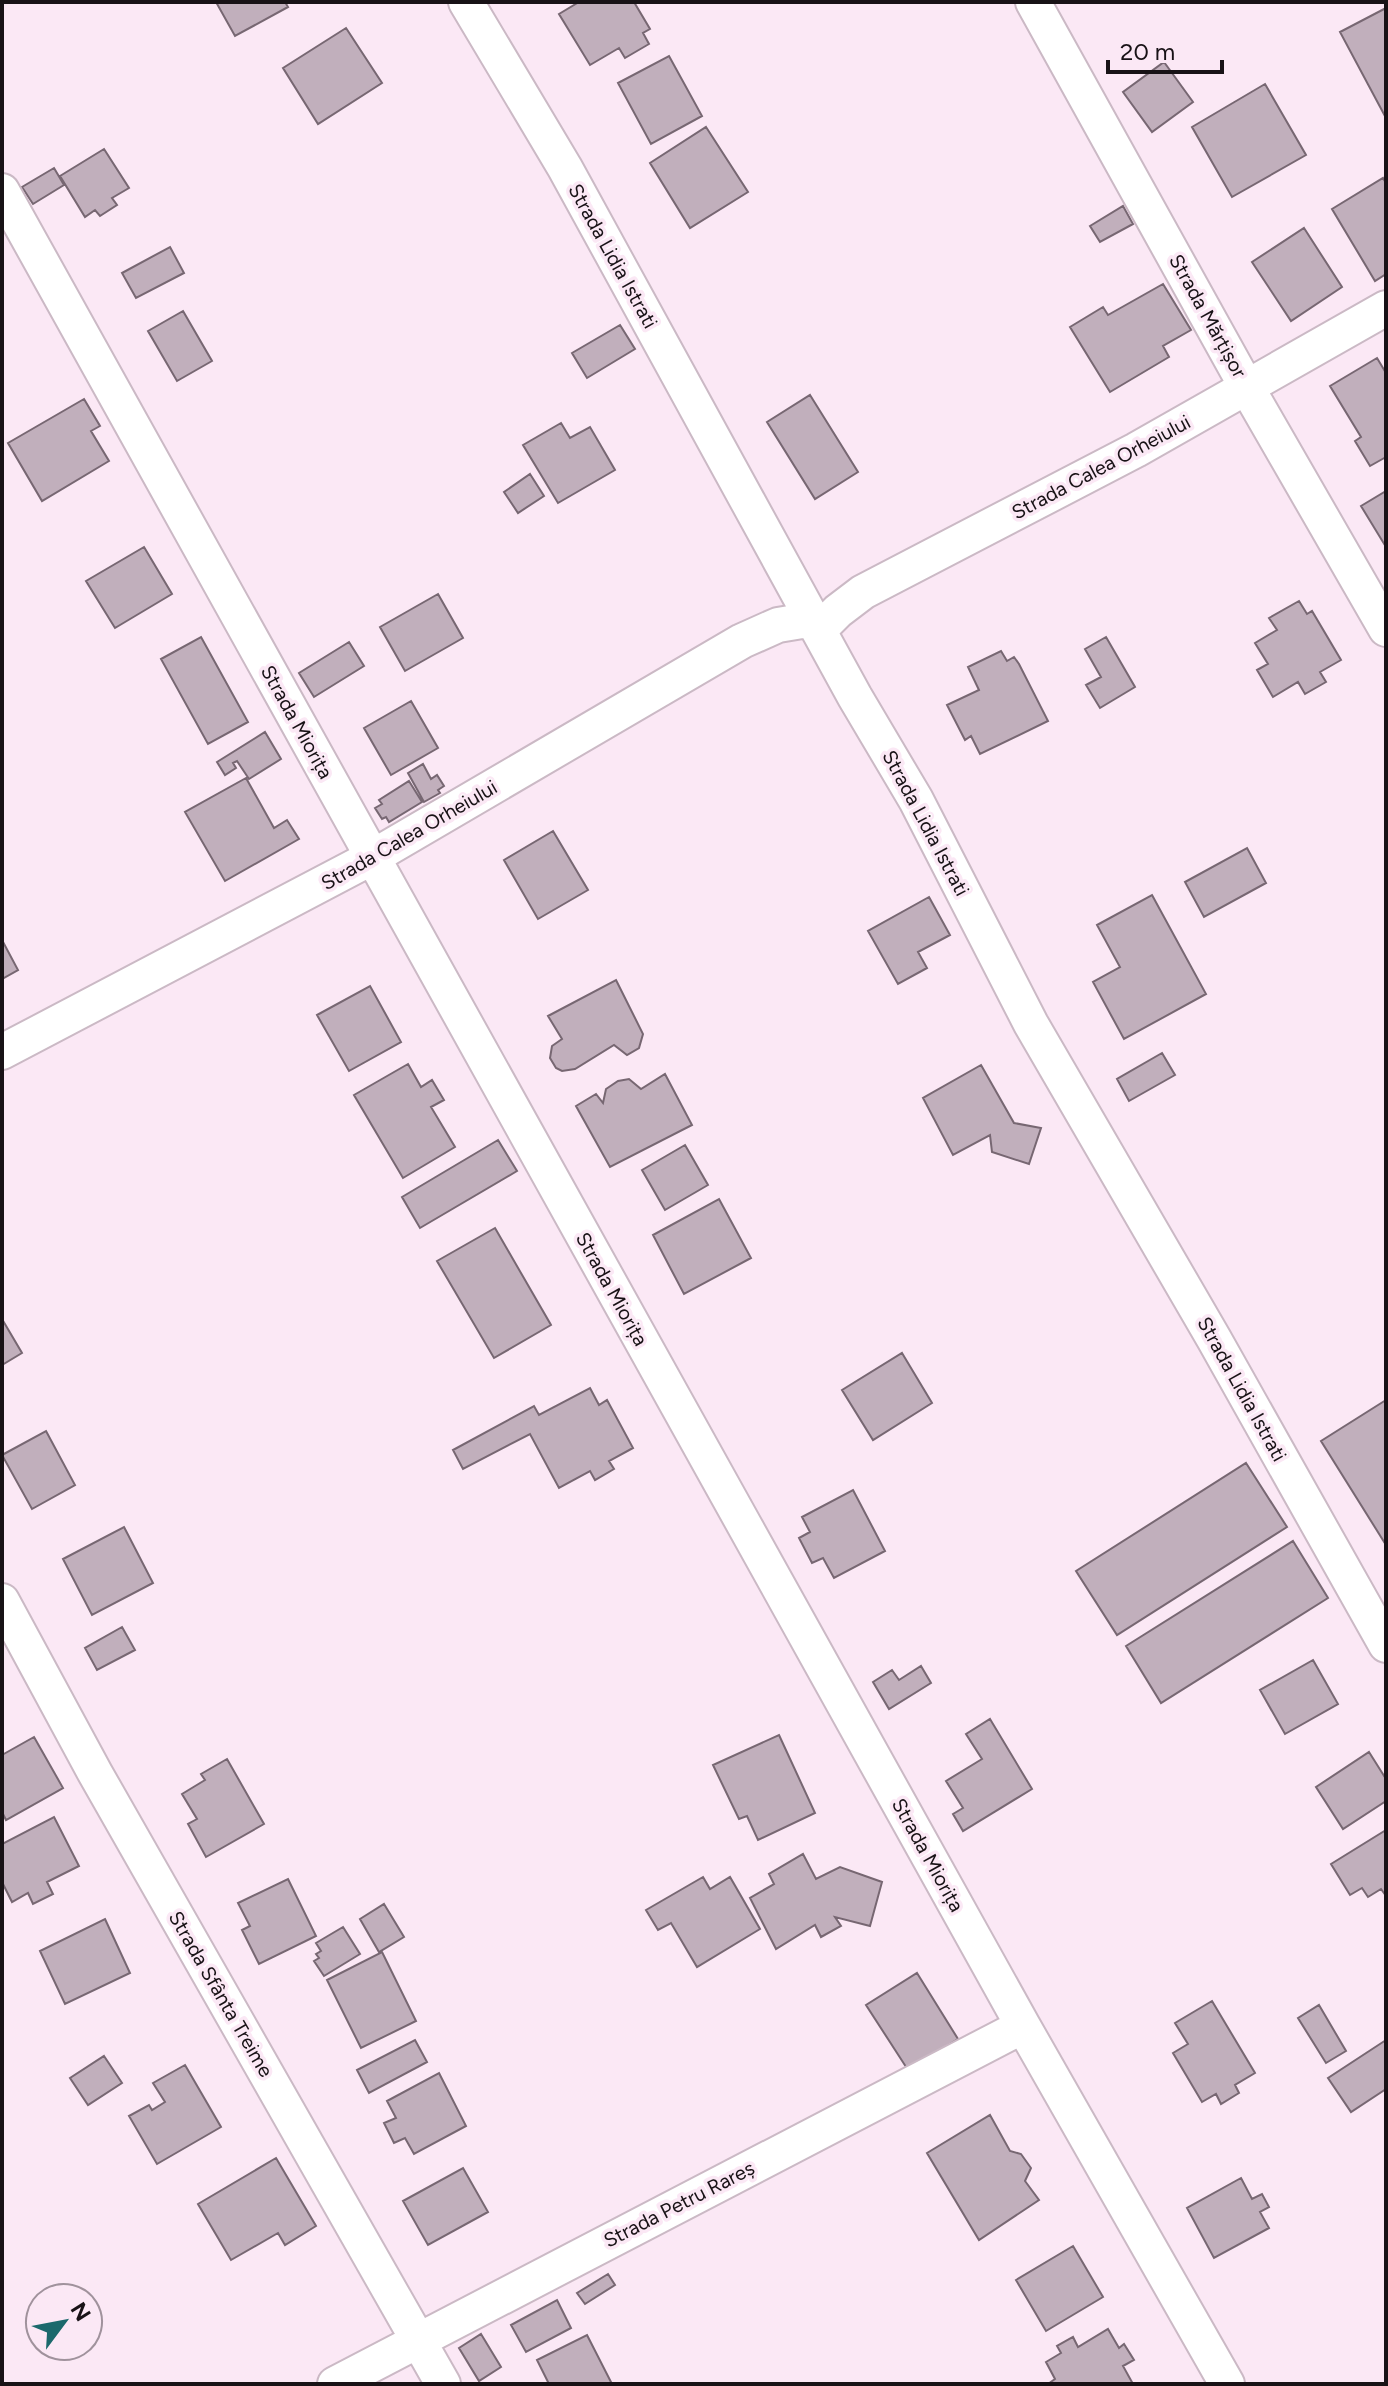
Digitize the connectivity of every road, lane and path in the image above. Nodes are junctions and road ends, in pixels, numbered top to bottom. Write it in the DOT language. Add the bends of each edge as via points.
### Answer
graph roads {
  1 [pos="466,2"];
  2 [pos="1033,2"];
  3 [pos="2,191"];
  4 [pos="1386,308"];
  5 [pos="1246,386"];
  6 [pos="817,624"];
  7 [pos="1386,629"];
  8 [pos="371,858"];
  9 [pos="2,1052"];
  10 [pos="2,1601"];
  11 [pos="1386,1645"];
  12 [pos="1023,2026"];
  13 [pos="418,2339"];
  14 [pos="335,2384"];
  15 [pos="443,2384"];
  16 [pos="1227,2384"];
  1 -- 6 [label="street, Strada Lidia Istrati" via="565,168"];
  2 -- 5 [label="street, Strada Mărțișor"];
  3 -- 8 [label="street, Strada Miorița"];
  4 -- 5 [label="street, Strada Calea Orheiului"];
  5 -- 6 [label="street, Strada Calea Orheiului" via="1136,450 863,592"];
  5 -- 7 [label="street, Strada Mărțișor"];
  6 -- 8 [label="street, Strada Calea Orheiului" via="778,625 742,641"];
  6 -- 11 [label="street, Strada Lidia Istrati" via="916,800 1031,1024"];
  8 -- 9 [label="street, Strada Calea Orheiului"];
  8 -- 12 [label="street, Strada Miorița"];
  10 -- 13 [label="street, Strada Sfânta Treime"];
  12 -- 13 [label="street, Strada Petru Rareș"];
  12 -- 16 [label="street, Strada Miorița"];
  13 -- 14 [label="street, Strada Petru Rareș"];
  13 -- 15 [label="street, Strada Sfânta Treime"];
}
